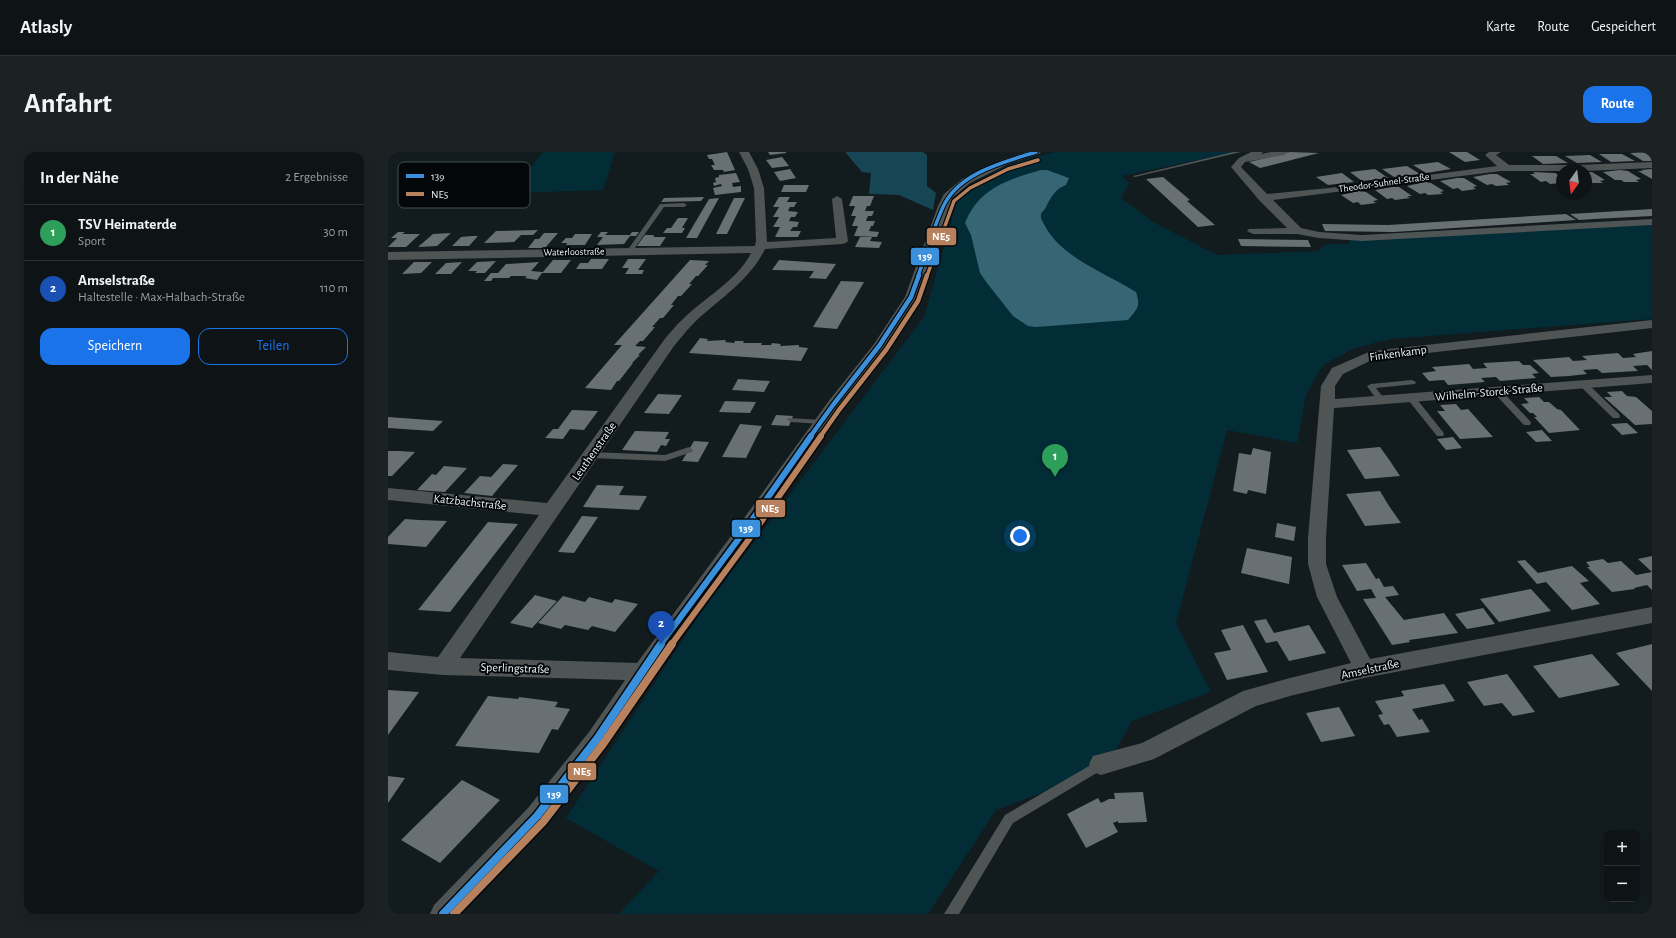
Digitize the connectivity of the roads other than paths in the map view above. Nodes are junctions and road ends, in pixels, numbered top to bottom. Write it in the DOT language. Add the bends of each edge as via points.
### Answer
graph roads {
  1 [pos="744,152"];
  2 [pos="1036,152"];
  3 [pos="1258,152"];
  4 [pos="1284,152"];
  5 [pos="1496,152"];
  6 [pos="1016,154"];
  7 [pos="1240,156"];
  8 [pos="1517,160"];
  9 [pos="1652,165"];
  10 [pos="1505,167"];
  11 [pos="1527,167"];
  12 [pos="979,175"];
  13 [pos="1135,176"];
  14 [pos="1263,198"];
  15 [pos="837,199"];
  16 [pos="684,205"];
  17 [pos="1652,222"];
  18 [pos="1252,231"];
  19 [pos="1297,231"];
  20 [pos="760,247"];
  21 [pos="630,251"];
  22 [pos="388,256"];
  23 [pos="1652,324"];
  24 [pos="1652,379"];
  25 [pos="1412,382"];
  26 [pos="1583,384"];
  27 [pos="1497,390"];
  28 [pos="1412,399"];
  29 [pos="1382,401"];
  30 [pos="1326,404"];
  31 [pos="1616,416"];
  32 [pos="791,420"];
  33 [pos="821,422"];
  34 [pos="1527,424"];
  35 [pos="1440,434"];
  36 [pos="689,450"];
  37 [pos="591,455"];
  38 [pos="388,494"];
  39 [pos="552,510"];
  40 [pos="740,537"];
  41 [pos="1652,615"];
  42 [pos="388,661"];
  43 [pos="442,666"];
  44 [pos="1364,669"];
  45 [pos="643,672"];
  46 [pos="1101,764"];
  47 [pos="443,914"];
  48 [pos="951,914"];
  1 -- 20 [label="street" via="753,168 759,188 762,241"];
  2 -- 6 [label="street"];
  3 -- 7 [label="street"];
  4 -- 7 [label="street" via="1251,160"];
  5 -- 10 [label="street" via="1490,155"];
  6 -- 12 [label="street"];
  7 -- 13 [label="lane"];
  7 -- 14 [label="street" via="1236,167"];
  8 -- 11 [label="street"];
  9 -- 11 [label="street, Theodor-Suhnel-Straße"];
  10 -- 11 [label="street, Theodor-Suhnel-Straße"];
  10 -- 14 [label="street, Theodor-Suhnel-Straße"];
  12 -- 33 [label="street" via="966,181 948,196 911,297 880,346"];
  12 -- 40 [label="street" via="958,197 920,296 890,347 847,407"];
  14 -- 19 [label="street"];
  15 -- 20 [label="street, Waterloostraße" via="843,247"];
  16 -- 21 [label="lane" via="662,205"];
  17 -- 19 [label="street" via="1362,238"];
  18 -- 19 [label="street"];
  20 -- 21 [label="street, Waterloostraße"];
  20 -- 37 [label="street, Leuthenstraße" via="742,275 687,322 669,343"];
  21 -- 22 [label="street, Waterloostraße"];
  23 -- 30 [label="street, Finkenkamp" via="1371,355 1337,371 1328,386"];
  24 -- 26 [label="street, Wilhelm-Storck-Straße"];
  25 -- 29 [label="lane" via="1371,386"];
  26 -- 27 [label="street, Wilhelm-Storck-Straße"];
  26 -- 31 [label="lane"];
  27 -- 28 [label="street, Wilhelm-Storck-Straße"];
  27 -- 34 [label="lane"];
  28 -- 29 [label="street, Wilhelm-Storck-Straße"];
  28 -- 35 [label="lane"];
  29 -- 30 [label="street, Wilhelm-Storck-Straße"];
  30 -- 44 [label="street, Finkenkamp" via="1317,564 1327,597"];
  32 -- 33 [label="lane"];
  33 -- 40 [label="street"];
  36 -- 37 [label="lane" via="665,458"];
  37 -- 39 [label="street, Leuthenstraße"];
  38 -- 39 [label="street, Katzbachstraße"];
  39 -- 43 [label="street, Leuthenstraße"];
  40 -- 45 [label="street"];
  41 -- 44 [label="street, Amselstraße"];
  42 -- 43 [label="street, Sperlingstraße"];
  43 -- 45 [label="street, Sperlingstraße"];
  44 -- 46 [label="street, Amselstraße" via="1251,698 1146,752"];
  45 -- 47 [label="street" via="597,739 537,816"];
  46 -- 48 [label="lane" via="1009,819"];
}
